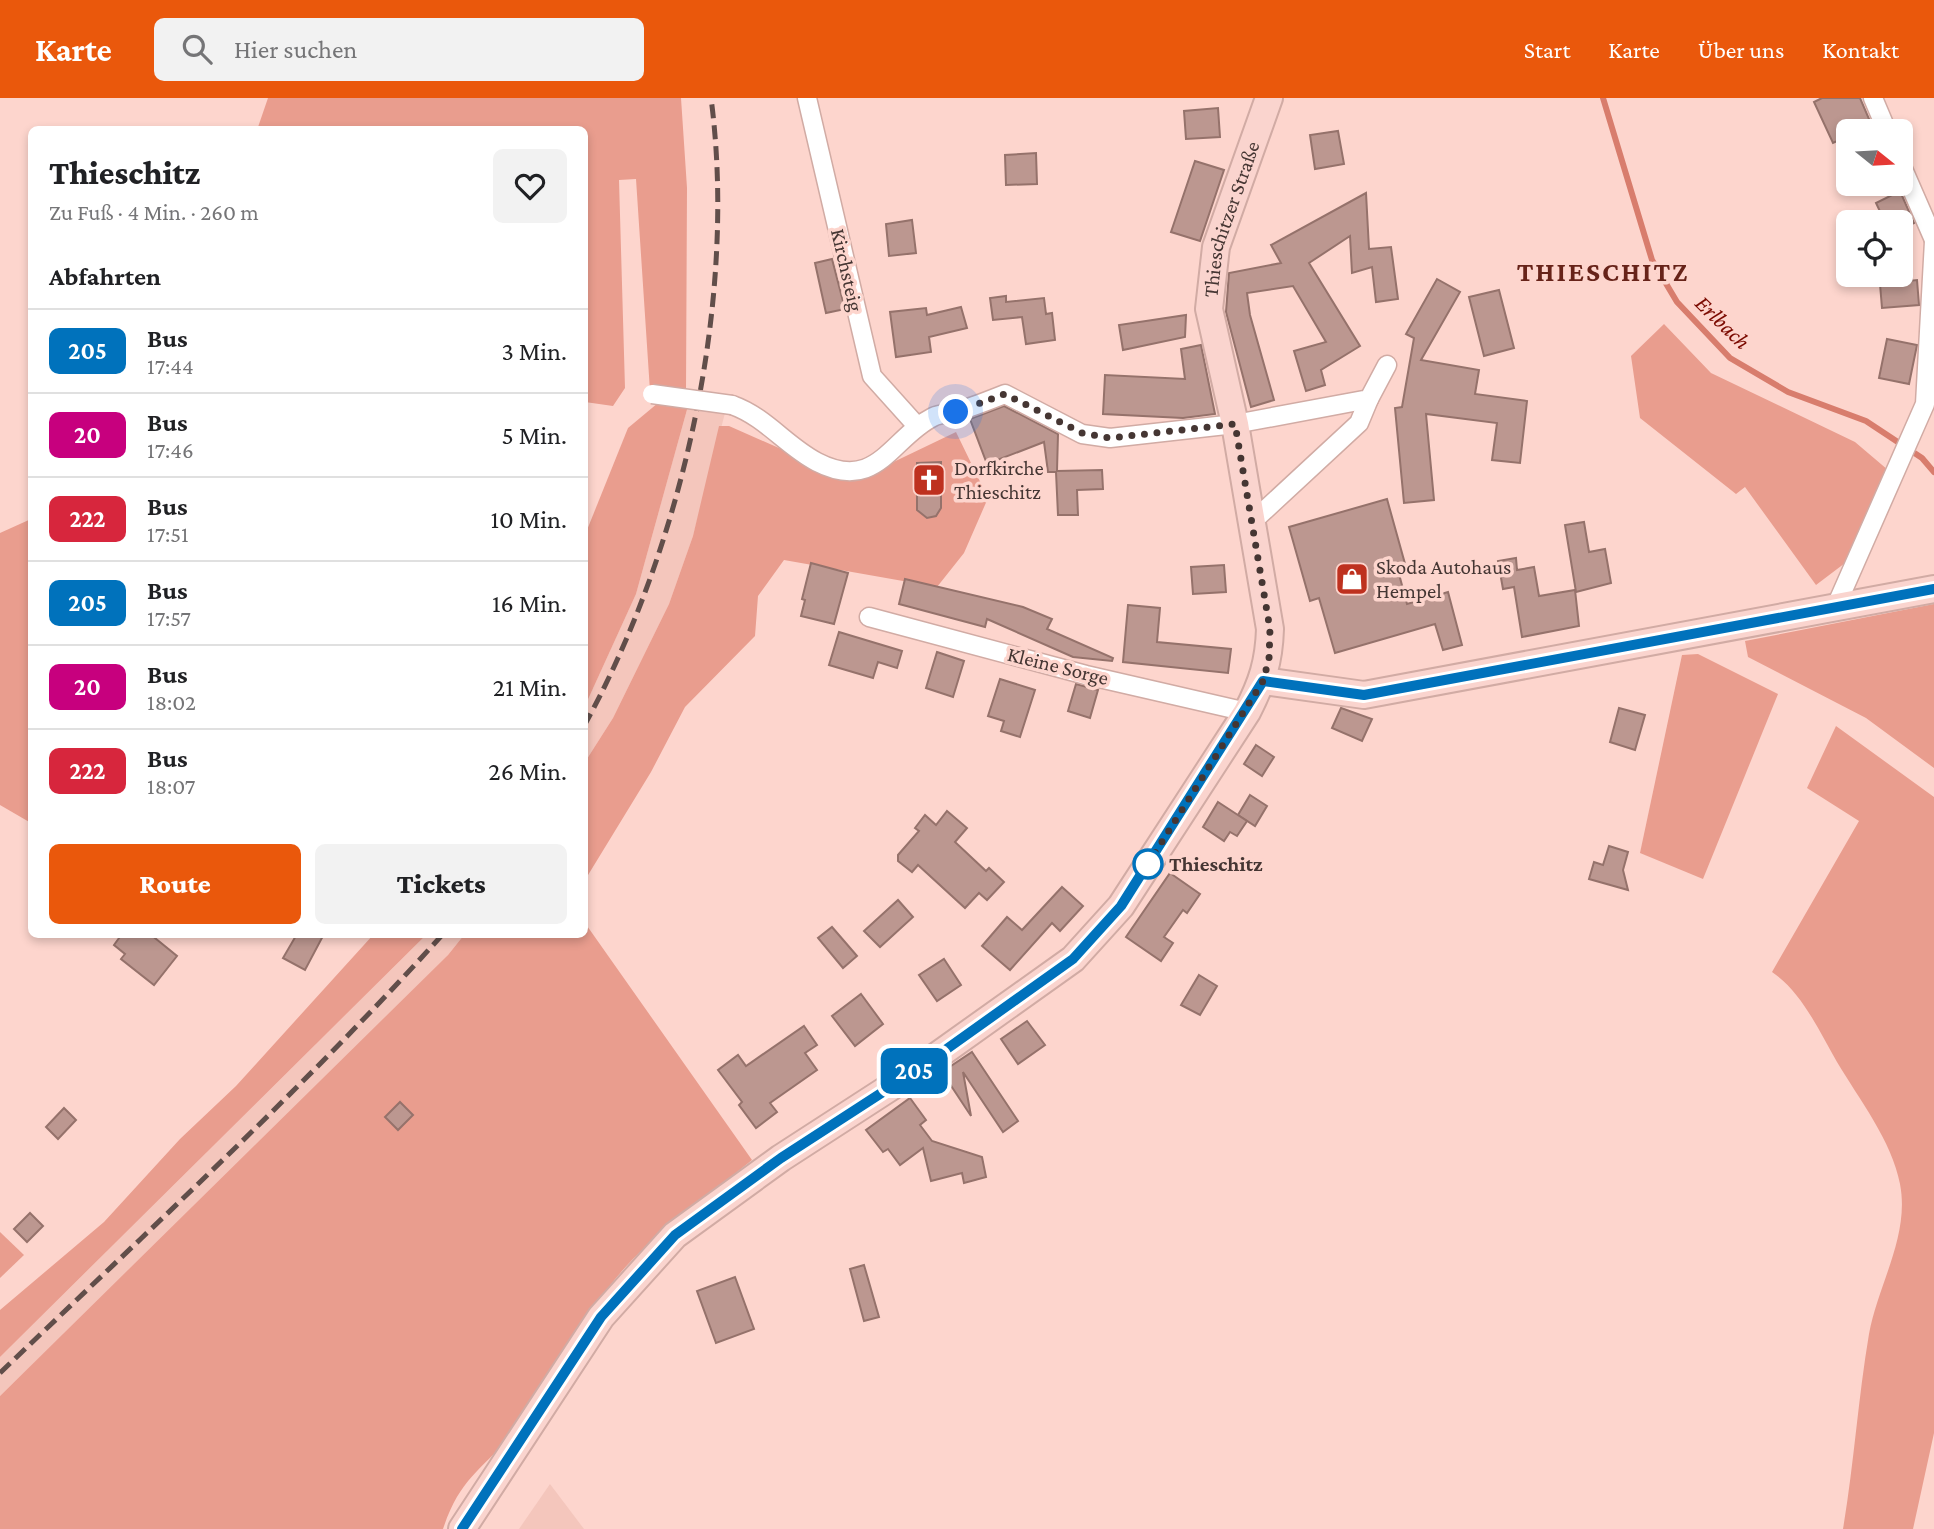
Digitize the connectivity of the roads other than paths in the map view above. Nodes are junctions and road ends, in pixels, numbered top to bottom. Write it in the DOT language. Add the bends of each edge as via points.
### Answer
graph roads {
  1 [pos="807,98"];
  2 [pos="1269,98"];
  3 [pos="1873,98"];
  4 [pos="1882,119"];
  5 [pos="1913,192"];
  6 [pos="1934,240"];
  7 [pos="1387,365"];
  8 [pos="652,394"];
  9 [pos="1369,399"];
  10 [pos="1235,424"];
  11 [pos="917,426"];
  12 [pos="1251,523"];
  13 [pos="1934,589"];
  14 [pos="1836,606"];
  15 [pos="869,617"];
  16 [pos="1263,681"];
  17 [pos="1247,712"];
  18 [pos="462,1529"];
  1 -- 11 [label="street, Kirchsteig" via="872,376"];
  2 -- 10 [label="main road, Thieschitzer Straße" via="1216,247 1209,309"];
  3 -- 4 [label="street"];
  5 -- 6 [label="street"];
  6 -- 14 [label="street" via="1925,404"];
  7 -- 9 [label="street"];
  8 -- 11 [label="street, bridge" via="732,405 752,414 820,464 851,471 881,462"];
  9 -- 10 [label="street"];
  9 -- 12 [label="street" via="1359,423"];
  10 -- 11 [label="street" via="1110,438 1082,433 1005,394 936,415"];
  10 -- 12 [label="main road, Thieschitzer Straße"];
  12 -- 16 [label="main road, Thieschitzer Straße" via="1270,629"];
  13 -- 14 [label="main road"];
  14 -- 16 [label="main road" via="1364,695"];
  15 -- 17 [label="street, Kleine Sorge"];
  16 -- 17 [label="main road, Thieschitzer Straße"];
  17 -- 18 [label="main road, Thieschitzer Straße" via="1121,906 1073,959 675,1235 601,1317"];
}
